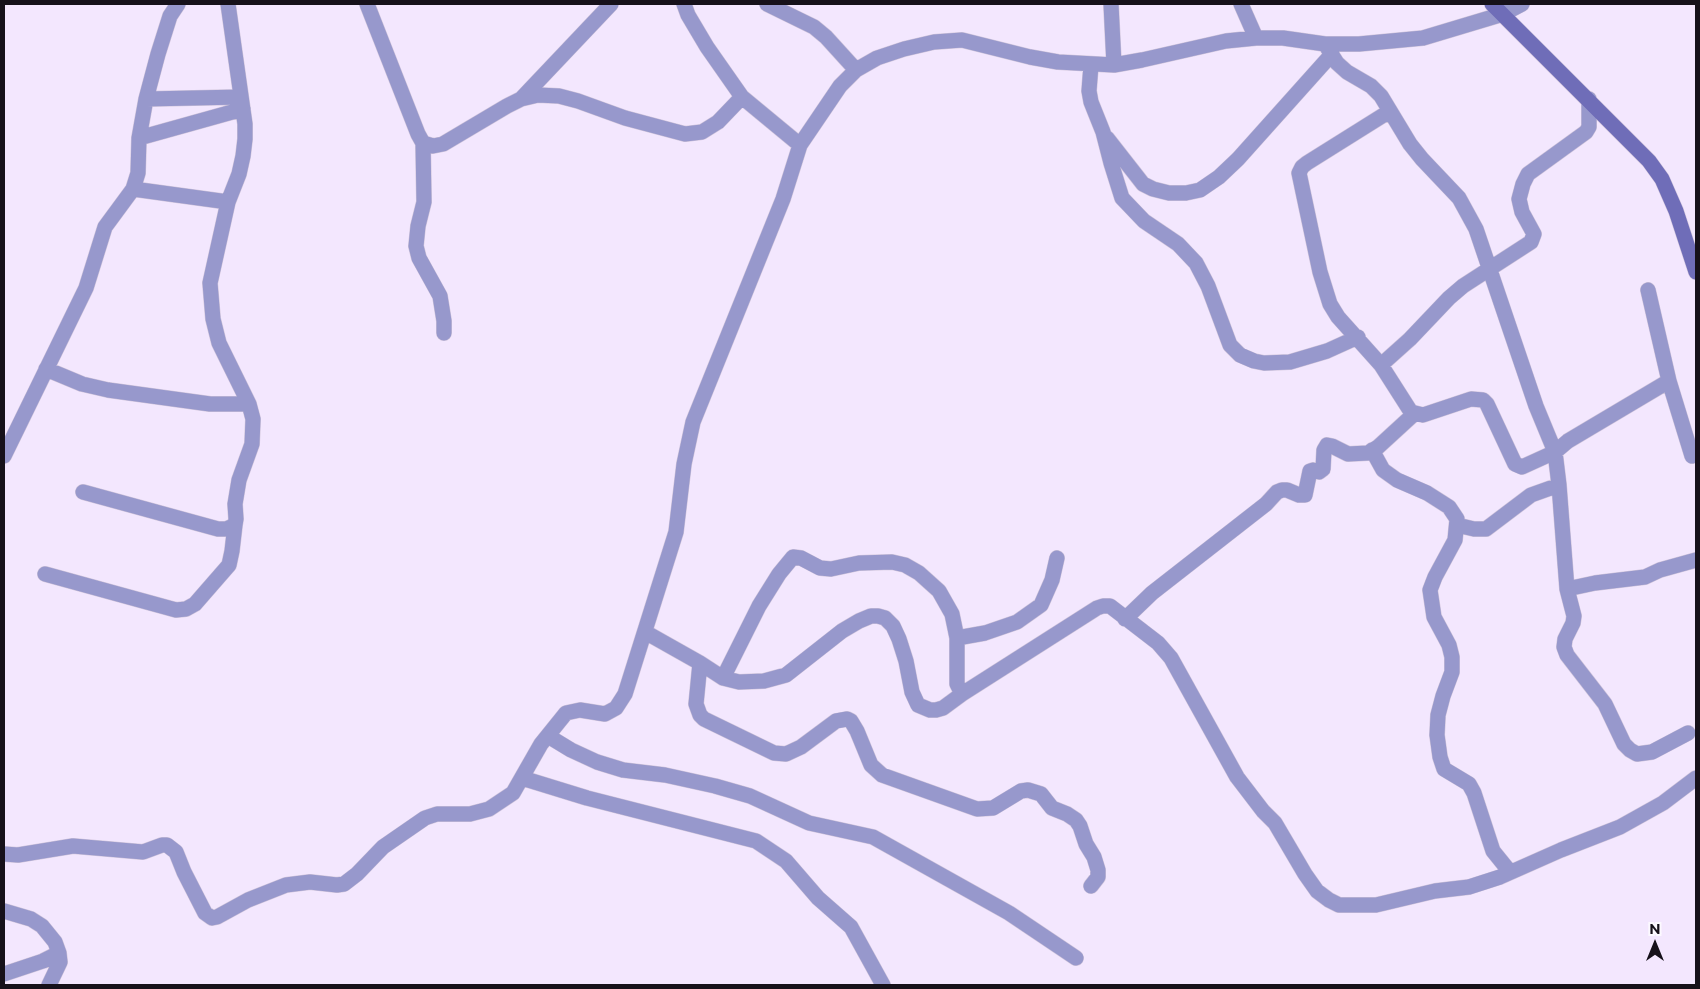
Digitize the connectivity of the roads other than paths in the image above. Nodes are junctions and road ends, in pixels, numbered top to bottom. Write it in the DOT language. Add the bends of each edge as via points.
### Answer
graph roads {
  1 [pos="178,4"];
  2 [pos="228,4"];
  3 [pos="367,4"];
  4 [pos="611,4"];
  5 [pos="767,4"];
  6 [pos="1111,4"];
  7 [pos="1240,4"];
  8 [pos="1522,4"];
  9 [pos="690,8"];
  10 [pos="1498,9"];
  11 [pos="1256,38"];
  12 [pos="1329,49"];
  13 [pos="1091,65"];
  14 [pos="1114,65"];
  15 [pos="856,70"];
  16 [pos="742,97"];
  17 [pos="146,99"];
  18 [pos="521,99"];
  19 [pos="1589,99"];
  20 [pos="242,103"];
  21 [pos="1390,111"];
  22 [pos="1103,132"];
  23 [pos="139,138"];
  24 [pos="424,143"];
  25 [pos="800,145"];
  26 [pos="133,189"];
  27 [pos="228,202"];
  28 [pos="1490,270"];
  29 [pos="1696,272"];
  30 [pos="1648,290"];
  31 [pos="444,333"];
  32 [pos="1358,337"];
  33 [pos="1380,365"];
  34 [pos="46,369"];
  35 [pos="1669,381"];
  36 [pos="249,404"];
  37 [pos="1414,414"];
  38 [pos="1372,450"];
  39 [pos="1555,452"];
  40 [pos="4,456"];
  41 [pos="1692,456"];
  42 [pos="1559,485"];
  43 [pos="84,492"];
  44 [pos="234,525"];
  45 [pos="1457,525"];
  46 [pos="1057,558"];
  47 [pos="1696,560"];
  48 [pos="45,574"];
  49 [pos="1567,589"];
  50 [pos="1125,619"];
  51 [pos="645,632"];
  52 [pos="957,638"];
  53 [pos="700,663"];
  54 [pos="723,678"];
  55 [pos="962,694"];
  56 [pos="1688,733"];
  57 [pos="548,736"];
  58 [pos="522,778"];
  59 [pos="1696,778"];
  60 [pos="4,854"];
  61 [pos="1510,872"];
  62 [pos="1091,886"];
  63 [pos="4,911"];
  64 [pos="59,953"];
  65 [pos="1076,958"];
  66 [pos="4,974"];
  67 [pos="49,985"];
  68 [pos="883,985"];
  1 -- 17 [label="street" via="167,26"];
  2 -- 20 [label="street"];
  3 -- 24 [label="street"];
  4 -- 18 [label="street"];
  5 -- 15 [label="street" via="814,27"];
  6 -- 14 [label="street"];
  7 -- 11 [label="street"];
  8 -- 10 [label="street"];
  9 -- 16 [label="street" via="707,47"];
  10 -- 12 [label="street" via="1423,38"];
  10 -- 19 [label="street"];
  11 -- 12 [label="street" via="1283,38"];
  11 -- 14 [label="street" via="1226,41"];
  12 -- 21 [label="street" via="1337,63 1370,86"];
  12 -- 22 [label="street" via="1238,159 1220,177 1200,190 1169,193 1152,189 1144,184"];
  13 -- 14 [label="street"];
  13 -- 15 [label="street" via="1030,57 962,40 904,49 877,58"];
  13 -- 22 [label="street" via="1089,91"];
  15 -- 25 [label="street" via="840,86"];
  16 -- 18 [label="street" via="718,122 702,132 685,134 559,96 538,95"];
  16 -- 25 [label="street"];
  17 -- 20 [label="street"];
  17 -- 23 [label="street"];
  18 -- 24 [label="street" via="443,144 432,146"];
  19 -- 28 [label="street" via="1589,127 1586,132 1528,174 1523,184 1519,199 1534,234 1531,242"];
  19 -- 29 [label="street" via="1649,161 1662,179"];
  20 -- 23 [label="street"];
  20 -- 27 [label="street" via="243,156"];
  21 -- 28 [label="street" via="1410,144 1458,198 1476,229"];
  21 -- 32 [label="street" via="1307,163 1299,173 1330,304"];
  22 -- 32 [label="street" via="1122,198 1144,221 1178,244 1196,263 1230,345 1240,355 1264,363 1290,362 1328,351"];
  23 -- 26 [label="street" via="138,173"];
  24 -- 31 [label="street" via="424,202 416,246 440,296"];
  25 -- 51 [label="street" via="784,199 693,422 676,532"];
  26 -- 27 [label="street"];
  26 -- 34 [label="street" via="105,227 86,288"];
  27 -- 36 [label="street" via="210,283 212,319 219,343"];
  28 -- 33 [label="street" via="1449,298"];
  28 -- 39 [label="street"];
  30 -- 35 [label="street"];
  32 -- 33 [label="street"];
  33 -- 37 [label="street"];
  34 -- 36 [label="street" via="82,384 108,390 210,404"];
  34 -- 40 [label="street"];
  35 -- 39 [label="street"];
  35 -- 41 [label="street"];
  36 -- 44 [label="street" via="253,419 252,444 239,480"];
  37 -- 38 [label="street"];
  37 -- 39 [label="street" via="1423,415 1472,399 1483,400 1515,464 1522,467"];
  38 -- 45 [label="street" via="1388,474 1450,507"];
  38 -- 50 [label="street" via="1348,454 1326,445 1323,469 1320,472 1310,471 1305,495 1287,490 1277,492 1259,510 1152,593"];
  39 -- 42 [label="street"];
  42 -- 45 [label="street" via="1531,495 1486,529"];
  42 -- 49 [label="street"];
  43 -- 44 [label="street" via="218,529"];
  44 -- 48 [label="street" via="229,565 195,604 186,609 176,610"];
  45 -- 61 [label="street" via="1455,540 1430,590 1434,617 1452,657 1452,672 1438,715 1440,757 1444,769 1468,784 1474,793 1493,851"];
  46 -- 52 [label="street" via="1041,605 1017,622"];
  47 -- 49 [label="street" via="1645,577"];
  49 -- 56 [label="street" via="1574,616 1564,647 1605,704 1624,744 1637,754 1645,754 1660,750"];
  50 -- 55 [label="street" via="1110,606 1097,608"];
  50 -- 61 [label="street" via="1158,643 1171,658 1237,777 1275,823 1316,890 1329,900 1339,905 1376,905 1469,886"];
  51 -- 53 [label="street"];
  51 -- 57 [label="street" via="625,694 616,708 605,714 580,710 566,713"];
  52 -- 54 [label="street" via="952,614 939,592 919,573 905,566 879,561 823,569 801,558 793,558 758,606"];
  52 -- 55 [label="street" via="957,684"];
  53 -- 54 [label="street"];
  53 -- 62 [label="street" via="696,704 700,715 774,754 786,754 836,722 847,719 857,731 871,765 882,776 977,809 993,808 1021,791 1041,794 1052,808 1067,814 1080,826 1098,870 1098,877"];
  54 -- 55 [label="street" via="739,682 764,681 786,675 842,631 871,616 878,616 893,626 899,639 918,705 936,710"];
  57 -- 58 [label="street"];
  57 -- 65 [label="street" via="571,750 623,770 715,786 750,796 809,823 873,836 1009,913"];
  58 -- 60 [label="street" via="508,798 490,809 425,818 383,847 344,884 286,884 212,918 205,912 176,852 167,845 143,852 73,846 18,855"];
  58 -- 68 [label="street" via="756,841 786,861 818,898 851,927"];
  59 -- 61 [label="street" via="1663,803 1620,827"];
  63 -- 64 [label="street" via="20,914 42,926"];
  64 -- 66 [label="street"];
  64 -- 67 [label="street" via="60,962"];
}
